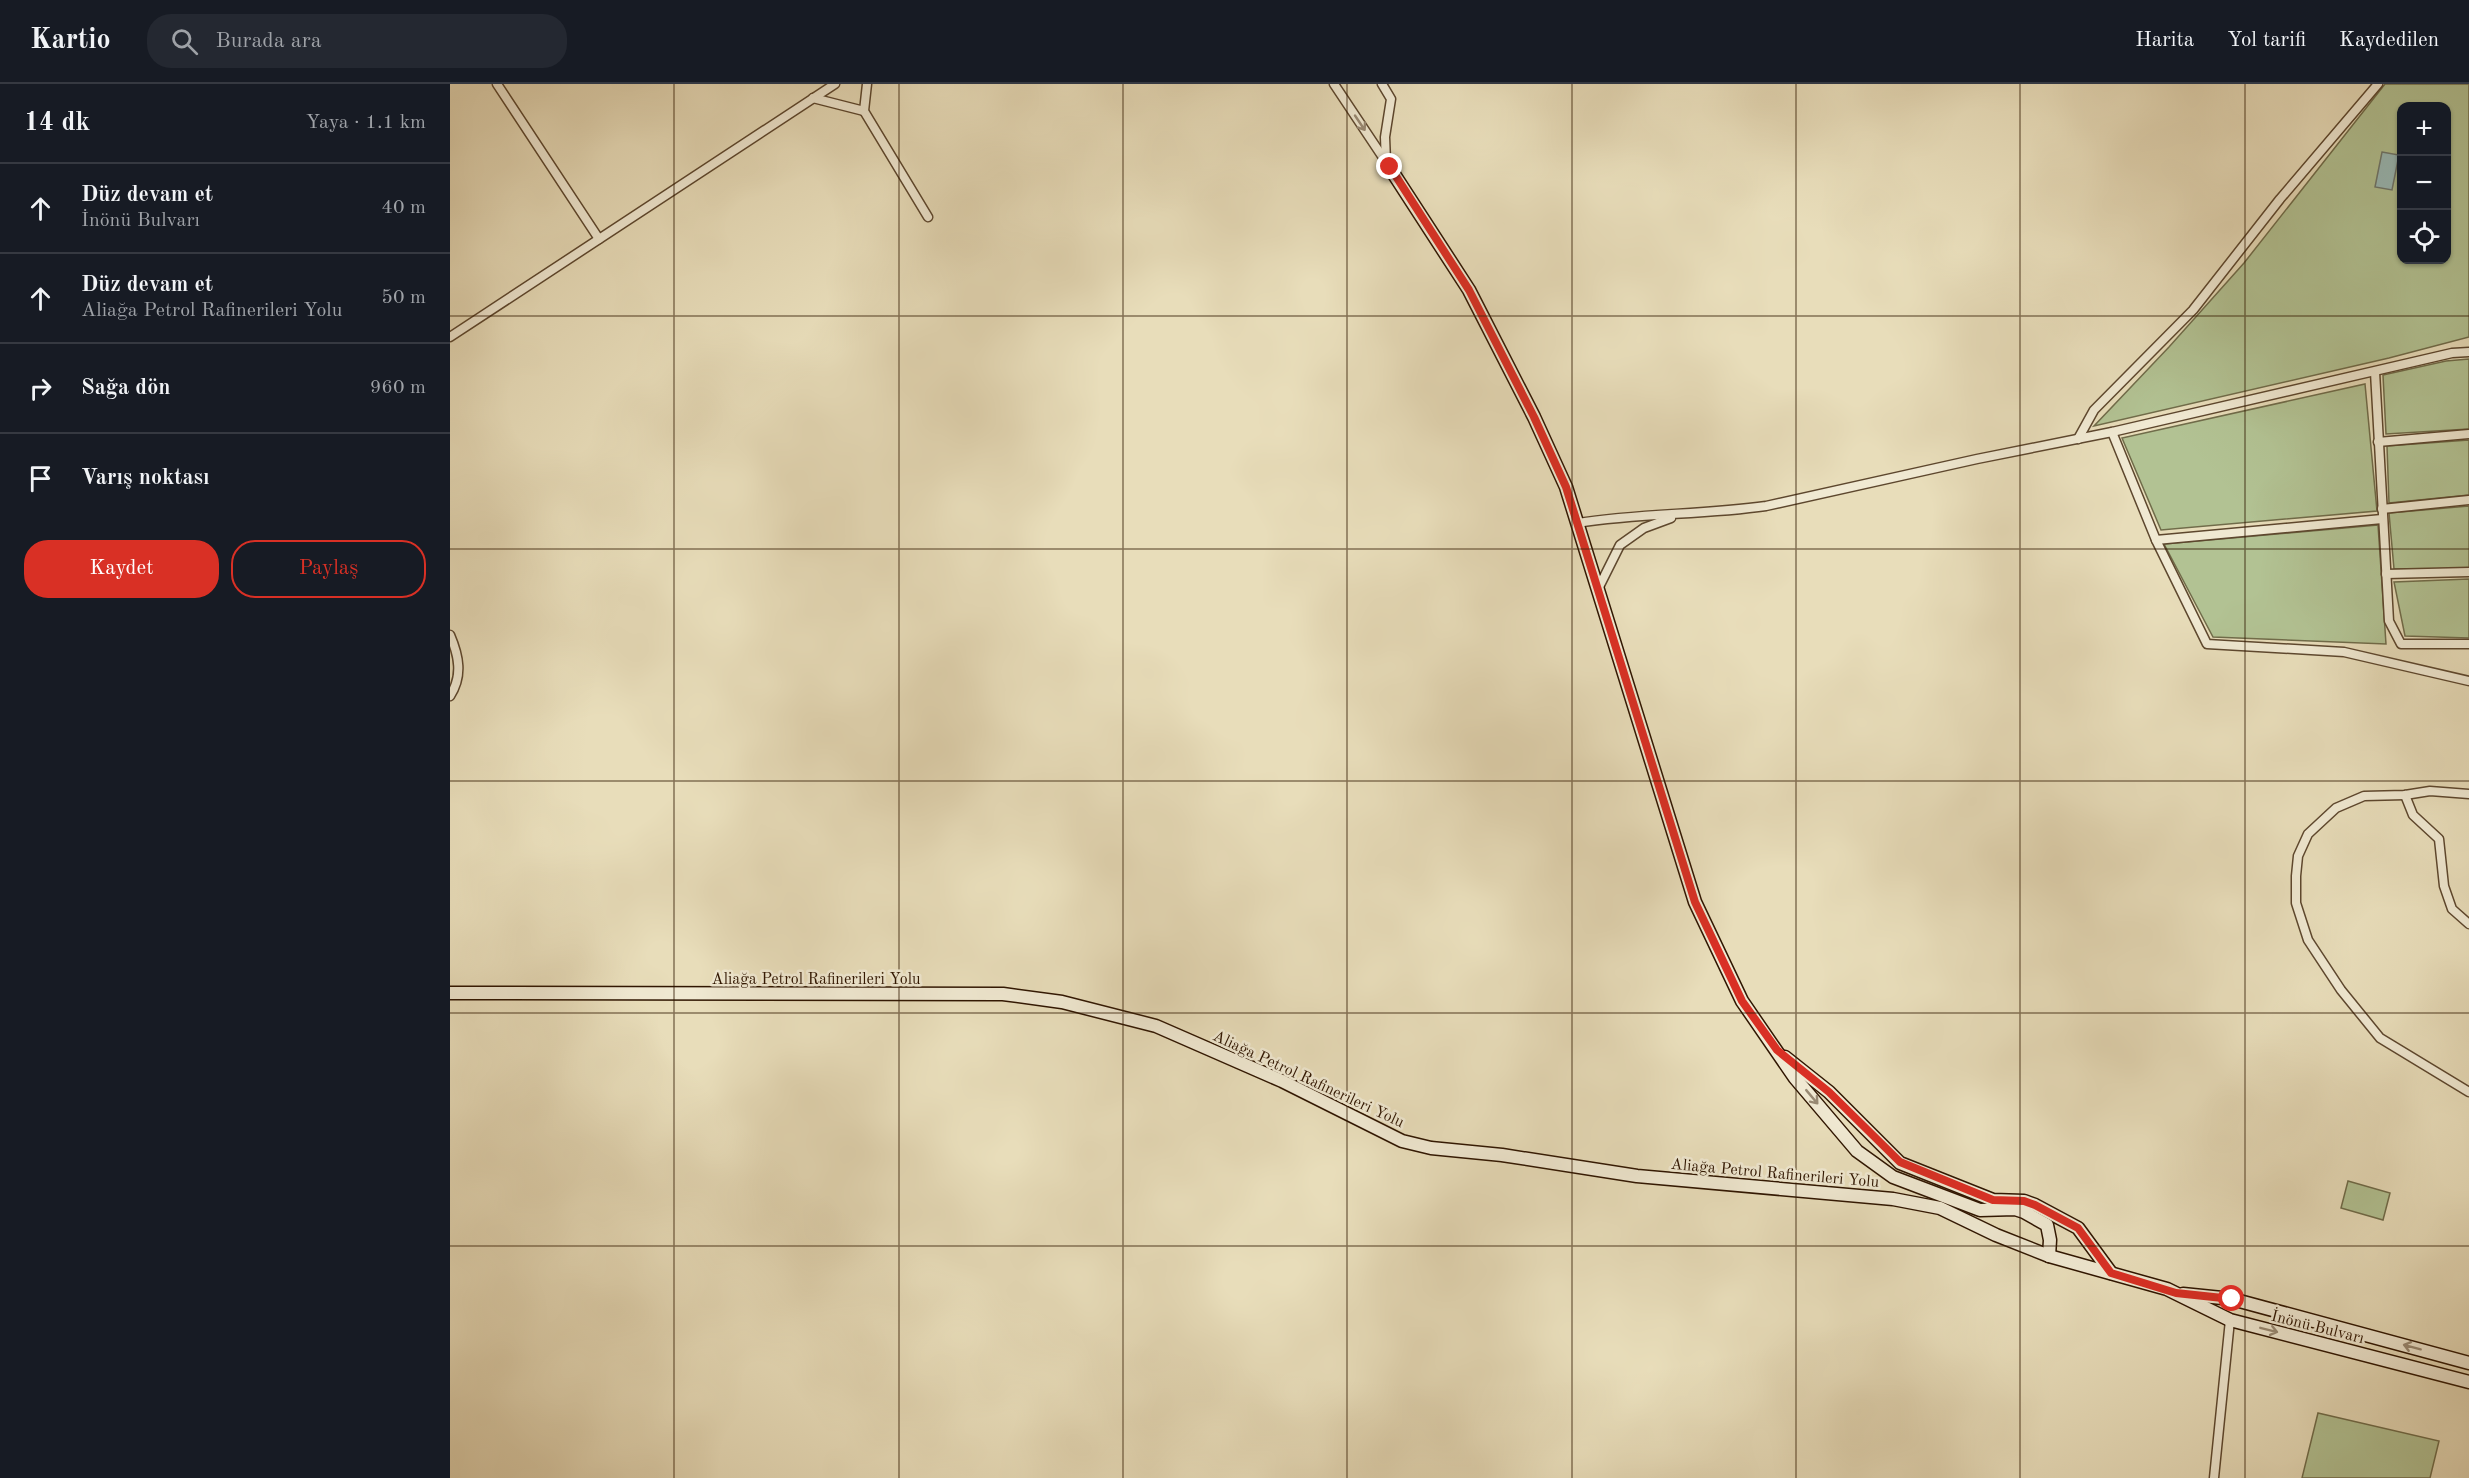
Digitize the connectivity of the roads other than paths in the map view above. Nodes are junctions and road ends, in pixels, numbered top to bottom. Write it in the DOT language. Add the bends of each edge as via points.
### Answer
graph roads {
  1 [pos="497,84"];
  2 [pos="835,84"];
  3 [pos="867,84"];
  4 [pos="1334,84"];
  5 [pos="1382,84"];
  6 [pos="2378,84"];
  7 [pos="813,98"];
  8 [pos="864,111"];
  9 [pos="1386,162"];
  10 [pos="928,217"];
  11 [pos="599,239"];
  12 [pos="450,337"];
  13 [pos="2469,352"];
  14 [pos="2374,372"];
  15 [pos="2112,432"];
  16 [pos="2469,434"];
  17 [pos="2078,439"];
  18 [pos="2378,442"];
  19 [pos="2469,500"];
  20 [pos="2382,509"];
  21 [pos="1679,515"];
  22 [pos="2382,519"];
  23 [pos="1578,523"];
  24 [pos="2156,540"];
  25 [pos="2469,572"];
  26 [pos="2386,574"];
  27 [pos="1598,589"];
  28 [pos="450,635"];
  29 [pos="2469,644"];
  30 [pos="2469,681"];
  31 [pos="450,696"];
  32 [pos="2469,794"];
  33 [pos="2405,795"];
  34 [pos="2469,924"];
  35 [pos="450,993"];
  36 [pos="1777,1050"];
  37 [pos="2469,1092"];
  38 [pos="1918,1170"];
  39 [pos="1941,1179"];
  40 [pos="1913,1184"];
  41 [pos="1966,1189"];
  42 [pos="1936,1192"];
  43 [pos="1960,1202"];
  44 [pos="2049,1256"];
  45 [pos="2111,1273"];
  46 [pos="2176,1293"];
  47 [pos="2230,1320"];
  48 [pos="2469,1363"];
  49 [pos="2469,1382"];
  50 [pos="2214,1478"];
  1 -- 11 [label="street"];
  2 -- 7 [label="street"];
  3 -- 8 [label="street"];
  4 -- 9 [label="street, one-way"];
  5 -- 9 [label="street" via="1391,99"];
  6 -- 17 [label="street" via="2193,310 2094,410"];
  7 -- 8 [label="street"];
  7 -- 11 [label="street"];
  8 -- 10 [label="street"];
  9 -- 23 [label="street" via="1469,290 1534,417"];
  11 -- 12 [label="street"];
  13 -- 14 [label="street"];
  14 -- 15 [label="street"];
  14 -- 18 [label="street"];
  15 -- 17 [label="street"];
  15 -- 24 [label="street"];
  16 -- 18 [label="street"];
  17 -- 21 [label="street" via="1792,501"];
  18 -- 20 [label="street"];
  19 -- 20 [label="street"];
  20 -- 22 [label="street"];
  21 -- 23 [label="street"];
  21 -- 27 [label="street" via="1644,528 1620,545"];
  22 -- 24 [label="street"];
  22 -- 26 [label="street"];
  23 -- 27 [label="street"];
  24 -- 30 [label="street" via="2207,644 2344,652"];
  25 -- 26 [label="street"];
  26 -- 29 [label="street" via="2388,621 2401,644"];
  27 -- 36 [label="street" via="1695,902 1742,1001"];
  28 -- 31 [label="street" via="459,659 457,682"];
  32 -- 33 [label="street" via="2430,790"];
  33 -- 34 [label="street" via="2413,815 2439,839 2452,909"];
  33 -- 37 [label="street" via="2364,796 2336,808 2308,834 2298,856 2296,903 2308,940 2341,990 2380,1038"];
  35 -- 44 [label="street, Aliağa Petrol Rafinerileri Yolu" via="1003,994 1062,1002 1156,1026 1282,1081 1402,1141 1637,1176 1893,1199 1940,1208"];
  36 -- 38 [label="street" via="1829,1092 1900,1162"];
  36 -- 40 [label="street, one-way" via="1795,1078 1857,1151 1893,1177"];
  38 -- 39 [label="street"];
  38 -- 40 [label="street"];
  39 -- 41 [label="street"];
  39 -- 42 [label="street"];
  40 -- 42 [label="street"];
  41 -- 43 [label="street"];
  41 -- 45 [label="street" via="1993,1200 2024,1201 2078,1228"];
  42 -- 43 [label="street"];
  43 -- 44 [label="street" via="1980,1210 2015,1209 2047,1225"];
  44 -- 45 [label="street, Aliağa Petrol Rafinerileri Yolu"];
  45 -- 46 [label="street, Aliağa Petrol Rafinerileri Yolu"];
  46 -- 47 [label="street, İnönü Bulvarı"];
  48 -- 46 [label="street, İnönü Bulvarı, one-way" via="2232,1299"];
  47 -- 49 [label="street, İnönü Bulvarı, one-way"];
  47 -- 50 [label="street"];
}
